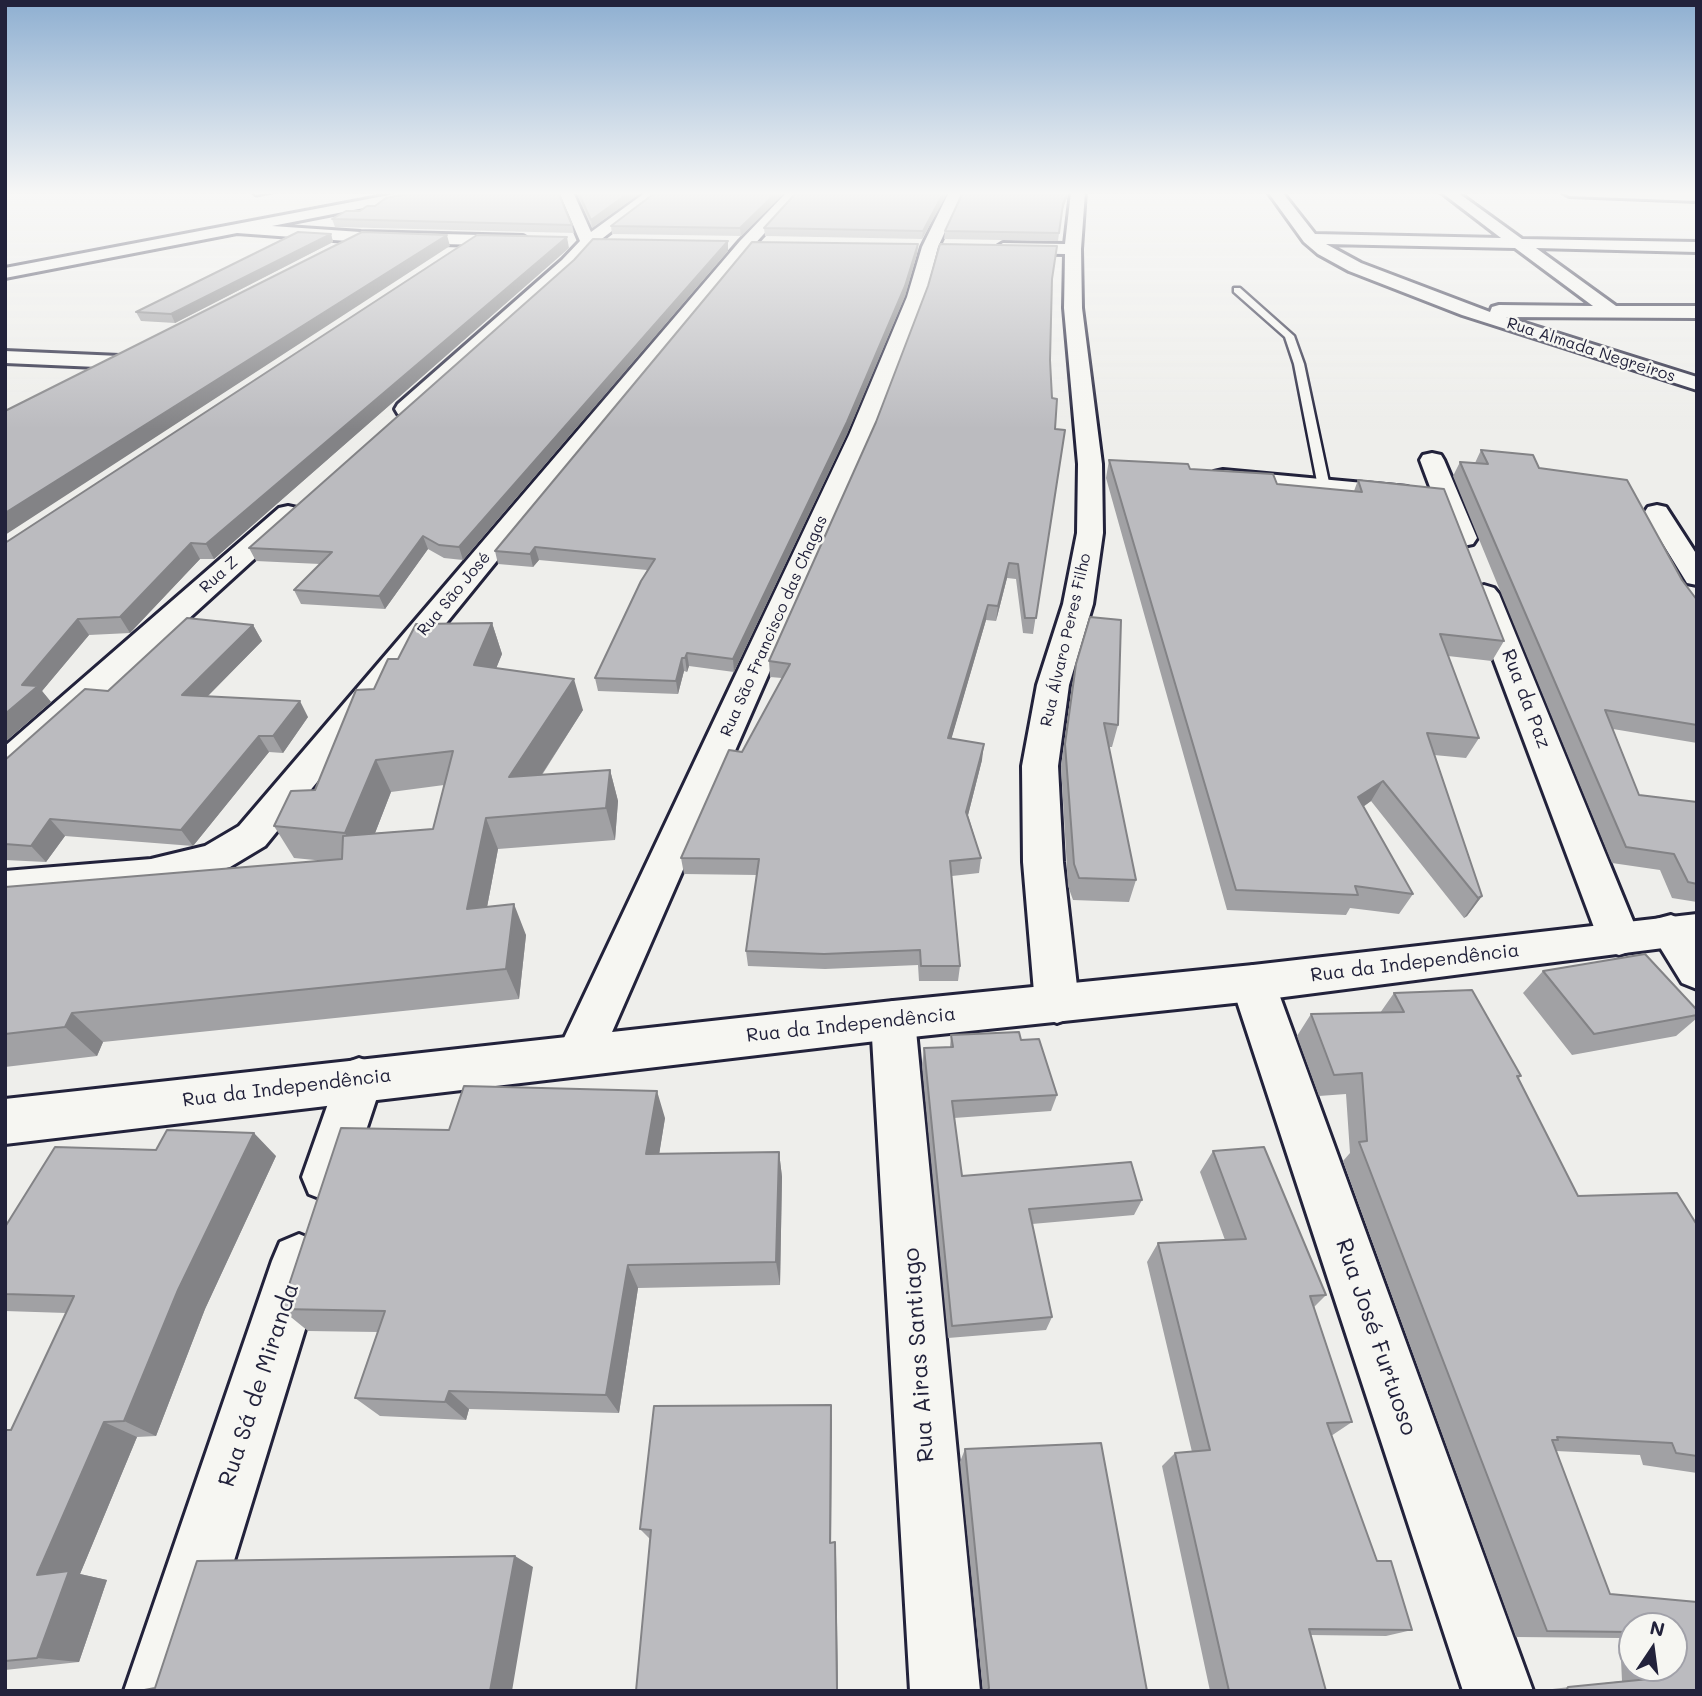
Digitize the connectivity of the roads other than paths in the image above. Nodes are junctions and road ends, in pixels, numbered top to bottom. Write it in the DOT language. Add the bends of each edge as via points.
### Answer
graph roads {
  1 [pos="560,271"];
  2 [pos="723,271"];
  3 [pos="923,271"];
  4 [pos="1073,271"];
  5 [pos="1363,271"];
  6 [pos="1556,271"];
  7 [pos="1237,290"];
  8 [pos="1610,310"];
  9 [pos="1469,311"];
  10 [pos="1697,312"];
  11 [pos="5,357"];
  12 [pos="86,380"];
  13 [pos="1697,384"];
  14 [pos="391,422"];
  15 [pos="1433,460"];
  16 [pos="1200,475"];
  17 [pos="1324,487"];
  18 [pos="308,496"];
  19 [pos="1447,498"];
  20 [pos="1657,513"];
  21 [pos="1697,577"];
  22 [pos="5,766"];
  23 [pos="5,886"];
  24 [pos="1684,930"];
  25 [pos="1619,938"];
  26 [pos="1697,971"];
  27 [pos="1253,983"];
  28 [pos="1057,1004"];
  29 [pos="893,1020"];
  30 [pos="579,1055"];
  31 [pos="359,1079"];
  32 [pos="5,1122"];
  33 [pos="159,1691"];
  34 [pos="945,1691"];
  35 [pos="1498,1691"];
  1 -- 14 [label="street"];
  2 -- 23 [label="street, Rua São José" via="251,836 216,857 151,874"];
  3 -- 30 [label="street, Rua São Francisco das Chagas" via="861,435"];
  4 -- 28 [label="street, Rua Álvaro Peres Filho" via="1073,308 1104,465 1078,604 1053,684 1040,766 1043,862"];
  5 -- 9 [label="street, Rua Almada Negreiros"];
  6 -- 8 [label="street"];
  7 -- 17 [label="lane" via="1289,336"];
  8 -- 9 [label="street"];
  8 -- 10 [label="street"];
  9 -- 13 [label="street, Rua Almada Negreiros"];
  11 -- 12 [label="street" via="126,359"];
  15 -- 19 [label="street, Rua da Paz"];
  16 -- 17 [label="street"];
  17 -- 19 [label="street"];
  18 -- 22 [label="street, Rua Z"];
  19 -- 25 [label="street, Rua da Paz"];
  20 -- 21 [label="street"];
  24 -- 25 [label="street, Rua da Independência"];
  24 -- 26 [label="street"];
  25 -- 27 [label="street, Rua da Independência"];
  27 -- 28 [label="street, Rua da Independência"];
  27 -- 35 [label="street, Rua José Furtuoso"];
  28 -- 29 [label="street, Rua da Independência"];
  29 -- 30 [label="street, Rua da Independência"];
  29 -- 34 [label="street, Rua Airas Santiago"];
  30 -- 31 [label="street, Rua da Independência"];
  31 -- 32 [label="street, Rua da Independência"];
  31 -- 33 [label="street, Rua Sá de Miranda"];
}
